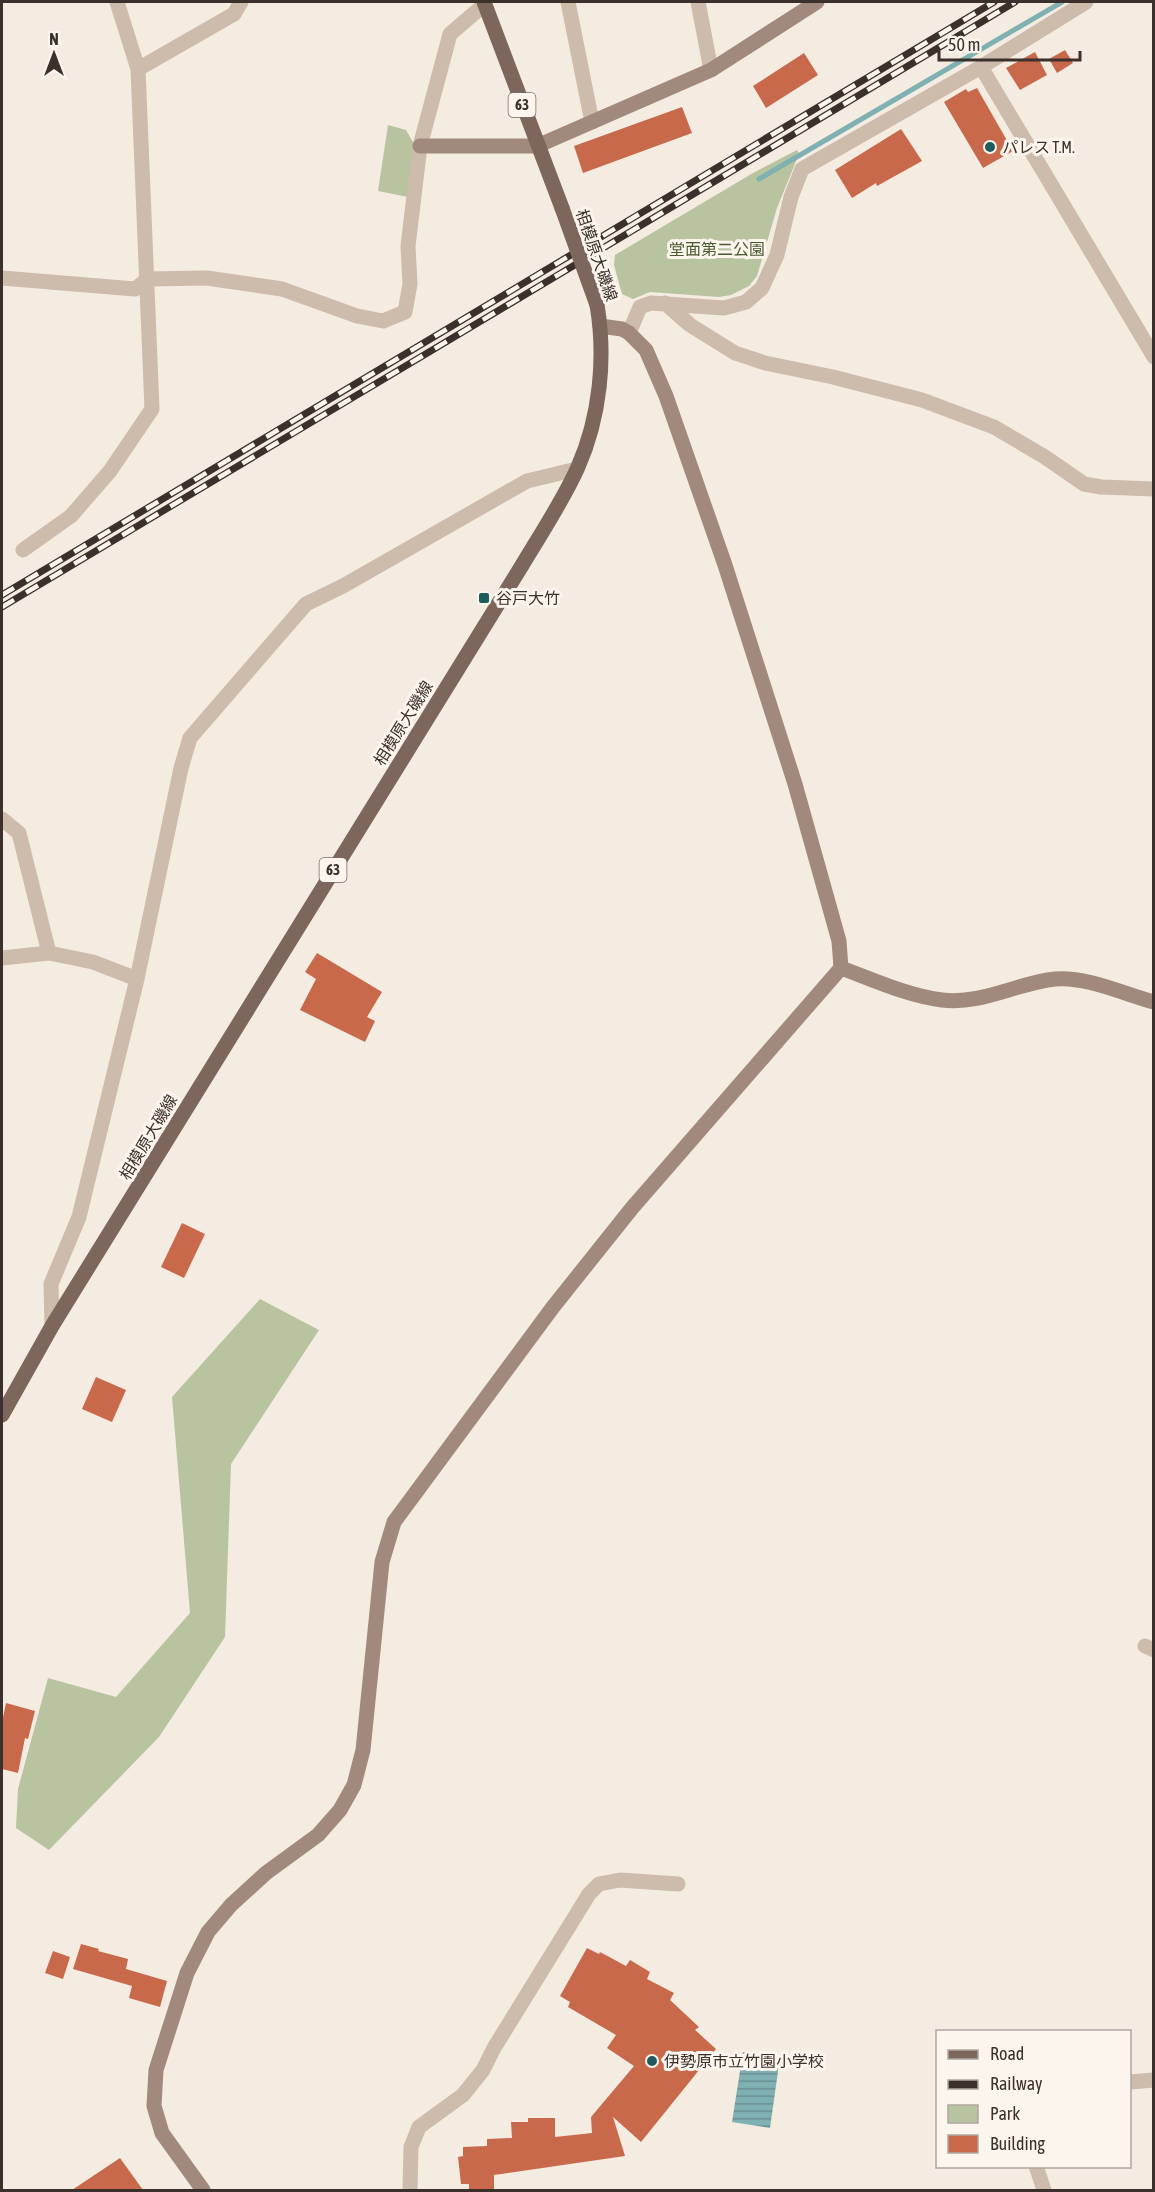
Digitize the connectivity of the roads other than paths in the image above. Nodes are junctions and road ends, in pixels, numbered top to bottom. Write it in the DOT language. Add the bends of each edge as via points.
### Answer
graph roads {
  1 [pos="117,2"];
  2 [pos="242,2"];
  3 [pos="568,2"];
  4 [pos="698,2"];
  5 [pos="817,2"];
  6 [pos="1086,2"];
  7 [pos="484,3"];
  8 [pos="981,67"];
  9 [pos="138,69"];
  10 [pos="711,70"];
  11 [pos="592,122"];
  12 [pos="537,146"];
  13 [pos="420,147"];
  14 [pos="2,278"];
  15 [pos="148,279"];
  16 [pos="665,303"];
  17 [pos="600,326"];
  18 [pos="629,333"];
  19 [pos="1154,357"];
  20 [pos="578,469"];
  21 [pos="1154,489"];
  22 [pos="23,550"];
  23 [pos="2,819"];
  24 [pos="50,953"];
  25 [pos="2,958"];
  26 [pos="841,968"];
  27 [pos="137,979"];
  28 [pos="1154,1002"];
  29 [pos="52,1326"];
  30 [pos="2,1414"];
  31 [pos="678,1884"];
  32 [pos="1154,2080"];
  33 [pos="1131,2082"];
  34 [pos="1037,2168"];
  35 [pos="203,2190"];
  36 [pos="410,2190"];
  37 [pos="1044,2190"];
  1 -- 9 [label="street"];
  2 -- 9 [label="street" via="234,14"];
  3 -- 11 [label="street"];
  4 -- 10 [label="street"];
  5 -- 10 [label="street"];
  6 -- 8 [label="street"];
  7 -- 12 [label="main road, 相模原大磯線 / 63"];
  7 -- 13 [label="street" via="450,34"];
  8 -- 16 [label="street" via="802,169 777,255 762,288 746,302 724,308"];
  8 -- 19 [label="street"];
  9 -- 15 [label="street"];
  10 -- 11 [label="street"];
  11 -- 12 [label="street"];
  12 -- 13 [label="street"];
  12 -- 17 [label="main road, 相模原大磯線 / 63, bridge" via="597,305"];
  13 -- 15 [label="street" via="405,312 383,321 357,316 282,289 207,279"];
  14 -- 15 [label="street" via="135,289"];
  15 -- 22 [label="street" via="152,409 110,471 71,516"];
  16 -- 18 [label="street" via="640,307"];
  16 -- 21 [label="street" via="690,325 735,353 953,411 994,427 1084,484"];
  17 -- 18 [label="street"];
  17 -- 20 [label="main road, 相模原大磯線 / 63" via="597,397"];
  18 -- 26 [label="street" via="645,350 666,396 728,576 795,784 839,941"];
  20 -- 27 [label="street" via="527,482 306,603 190,738"];
  20 -- 29 [label="main road, 相模原大磯線 / 63"];
  23 -- 24 [label="street" via="19,833"];
  24 -- 25 [label="street"];
  24 -- 27 [label="street" via="93,962"];
  26 -- 28 [label="street" via="943,1000 984,998 1056,979 1078,980"];
  26 -- 35 [label="street" via="632,1208 553,1307 394,1522 382,1562 363,1750 354,1785 340,1810 318,1834 266,1873 207,1932 187,1973 156,2070 154,2106 162,2133"];
  27 -- 29 [label="street" via="79,1216 51,1284"];
  29 -- 30 [label="main road, 相模原大磯線 / 63"];
  31 -- 36 [label="street" via="620,1880 599,1884 589,1894 483,2070 464,2094 419,2127 411,2147"];
  32 -- 33 [label="street"];
  34 -- 37 [label="street"];
}
